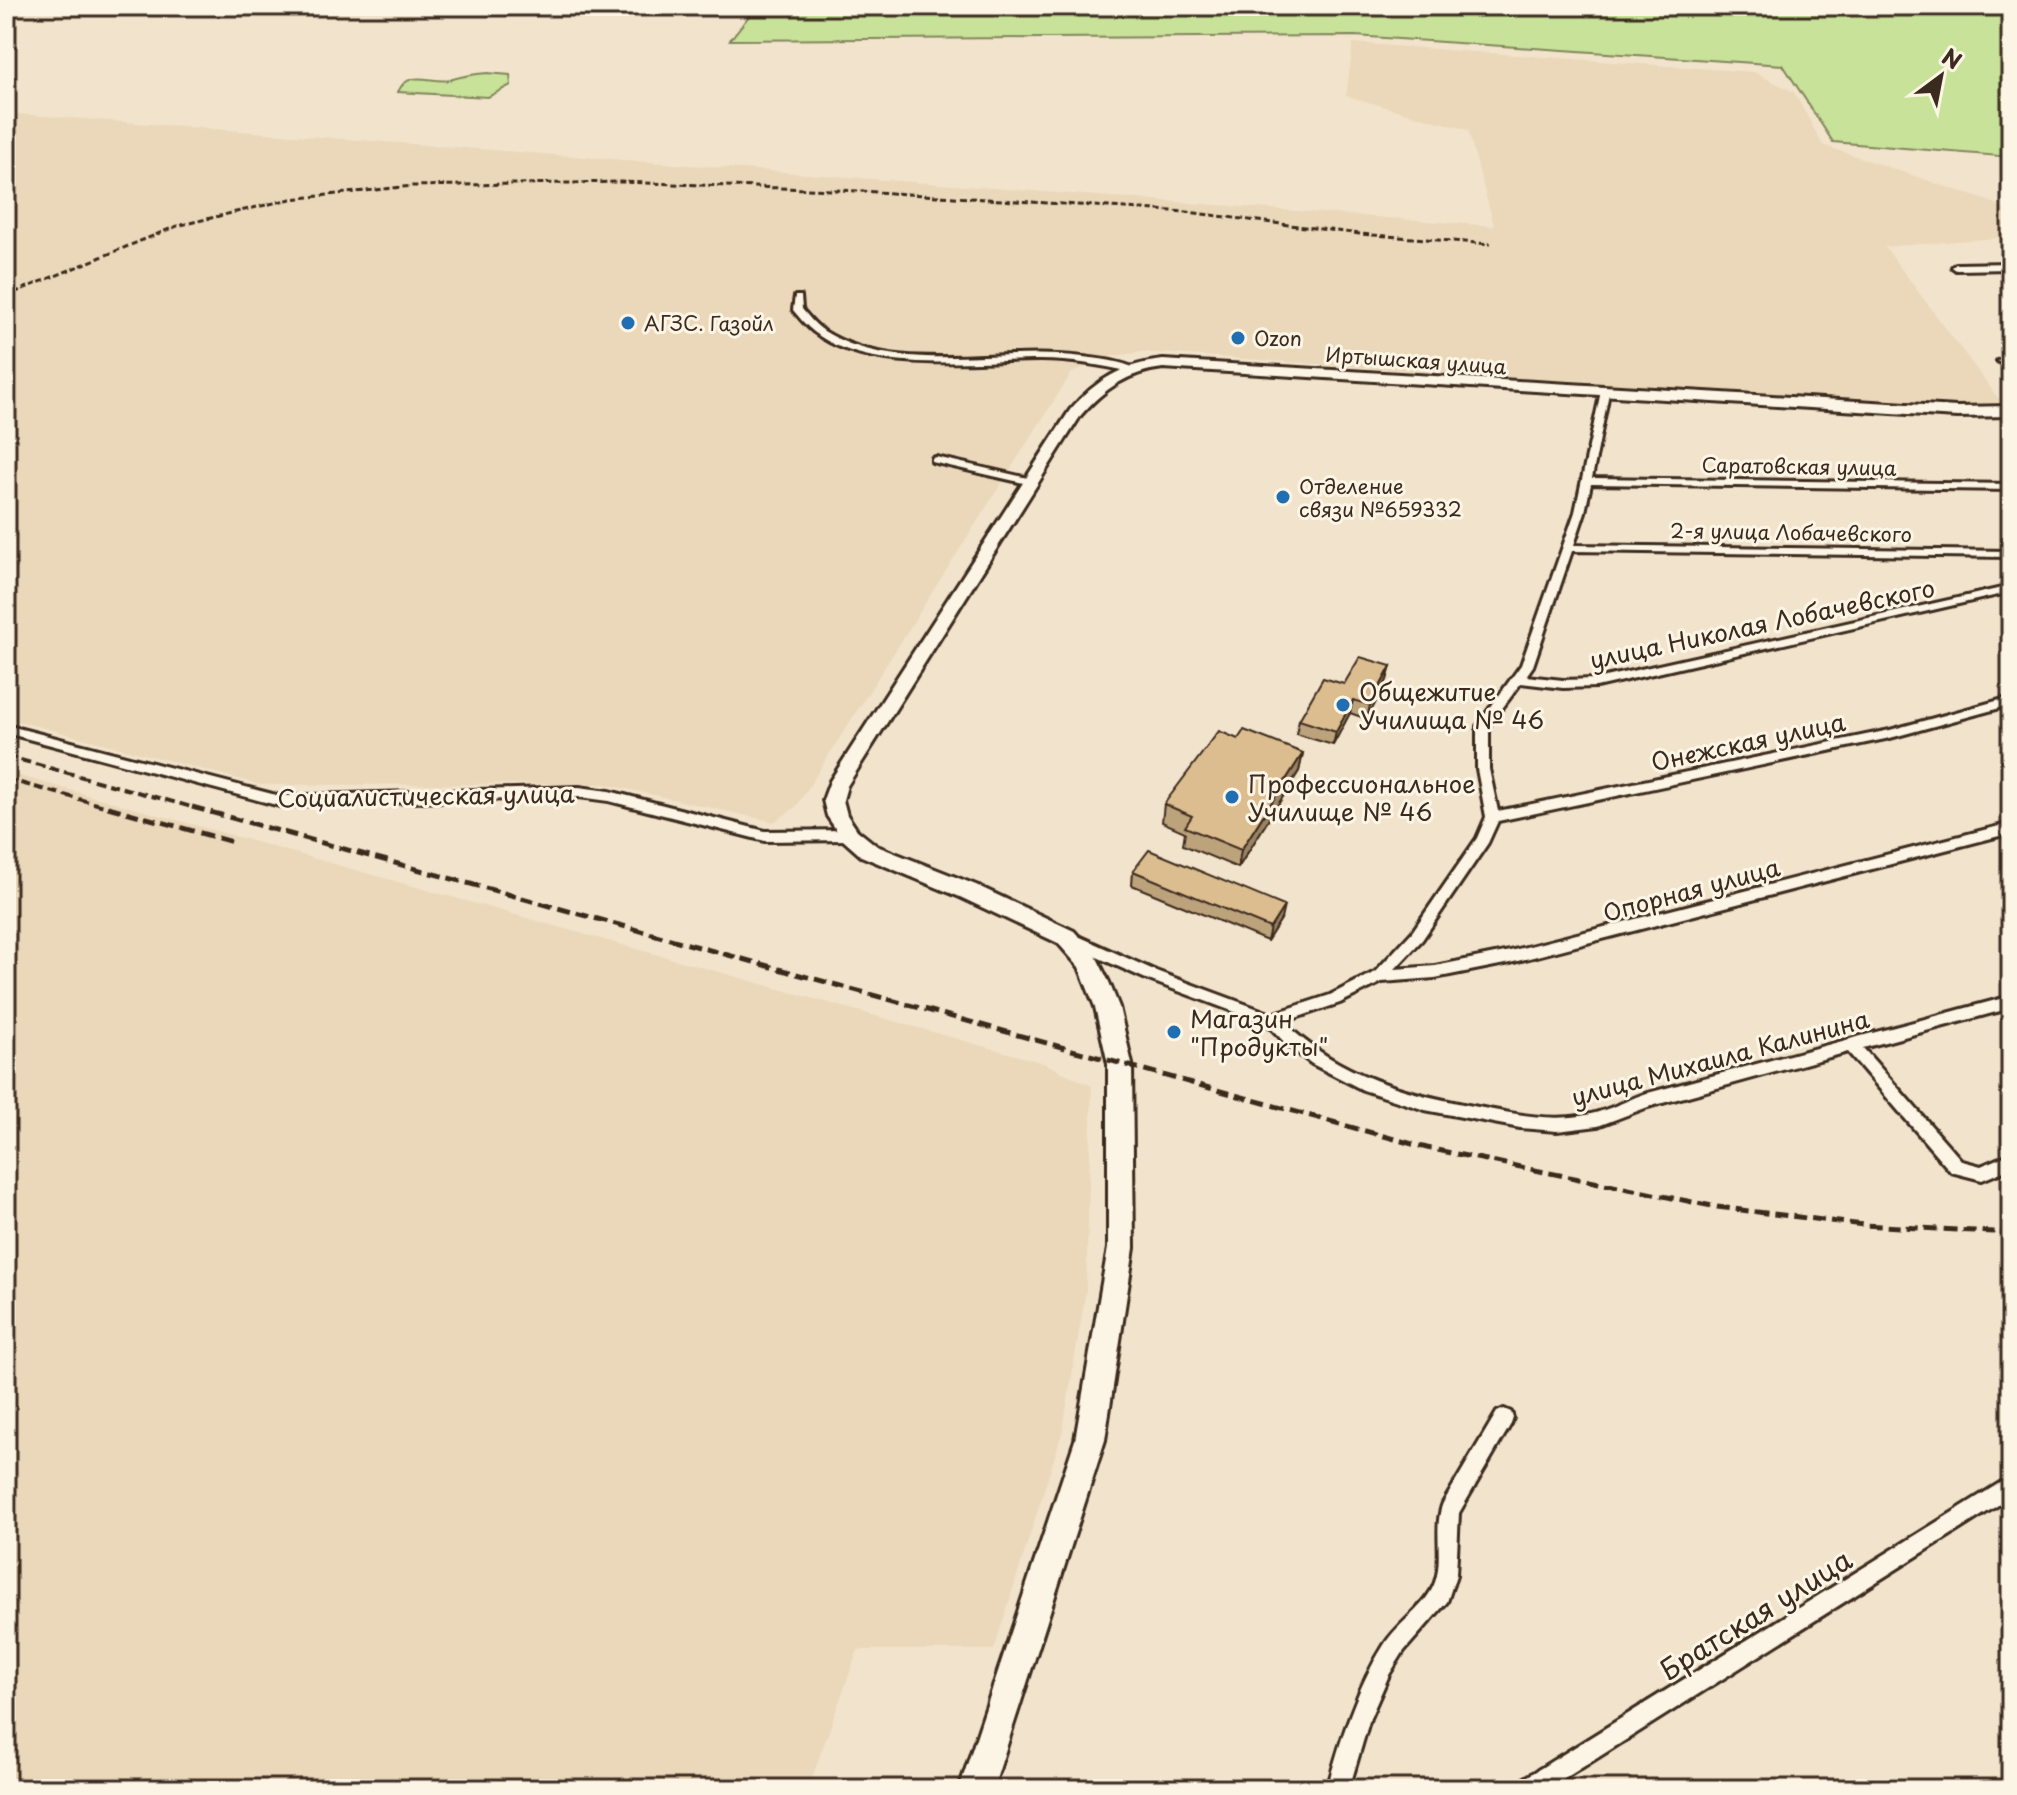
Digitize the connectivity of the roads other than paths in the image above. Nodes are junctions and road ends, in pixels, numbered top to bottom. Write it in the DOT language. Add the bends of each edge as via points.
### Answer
graph roads {
  1 [pos="2011,266"];
  2 [pos="1956,267"];
  3 [pos="798,298"];
  4 [pos="1131,369"];
  5 [pos="1604,393"];
  6 [pos="2011,411"];
  7 [pos="936,460"];
  8 [pos="1586,481"];
  9 [pos="1032,482"];
  10 [pos="2010,488"];
  11 [pos="1570,548"];
  12 [pos="2011,554"];
  13 [pos="2011,589"];
  14 [pos="1520,679"];
  15 [pos="2011,701"];
  16 [pos="6,729"];
  17 [pos="1493,817"];
  18 [pos="2011,828"];
  19 [pos="850,835"];
  20 [pos="1066,937"];
  21 [pos="1380,976"];
  22 [pos="2011,1002"];
  23 [pos="1272,1020"];
  24 [pos="1852,1046"];
  25 [pos="2011,1160"];
  26 [pos="1504,1418"];
  27 [pos="2011,1486"];
  28 [pos="976,1789"];
  29 [pos="1338,1789"];
  30 [pos="1528,1789"];
  1 -- 2 [label="street"];
  3 -- 4 [label="street, Иртышская улица" via="797,310 817,330 863,352 1068,358"];
  4 -- 5 [label="main road, Иртышская улица" via="1187,365"];
  4 -- 9 [label="main road" via="1092,394"];
  5 -- 6 [label="main road, Иртышская улица"];
  5 -- 8 [label="street"];
  7 -- 9 [label="street"];
  8 -- 10 [label="street, Саратовская улица"];
  8 -- 11 [label="street"];
  9 -- 19 [label="main road" via="837,786 833,808"];
  11 -- 12 [label="street, 2-я улица Лобачевского"];
  11 -- 14 [label="street"];
  13 -- 14 [label="street, улица Николая Лобачевского" via="1596,683"];
  14 -- 17 [label="street" via="1483,726 1483,769"];
  15 -- 17 [label="street, Онежская улица" via="1890,734"];
  16 -- 19 [label="street, Социалистическая улица" via="280,801 579,792 765,836"];
  17 -- 21 [label="street" via="1417,936"];
  18 -- 21 [label="street, Опорная улица" via="1526,954 1435,972"];
  19 -- 20 [label="main road" via="869,851"];
  20 -- 23 [label="street"];
  20 -- 28 [label="main road" via="1097,982 1120,1064 1121,1248 1090,1440"];
  21 -- 23 [label="street" via="1335,999"];
  22 -- 24 [label="street, улица Михаила Калинина"];
  23 -- 24 [label="street, улица Михаила Калинина" via="1310,1057 1366,1086 1446,1108 1559,1125 1609,1116 1644,1101"];
  24 -- 25 [label="street" via="1957,1167 1982,1173"];
  26 -- 29 [label="street" via="1450,1510 1440,1595 1393,1649 1379,1675 1355,1728"];
  27 -- 30 [label="street, Братская улица"];
}
